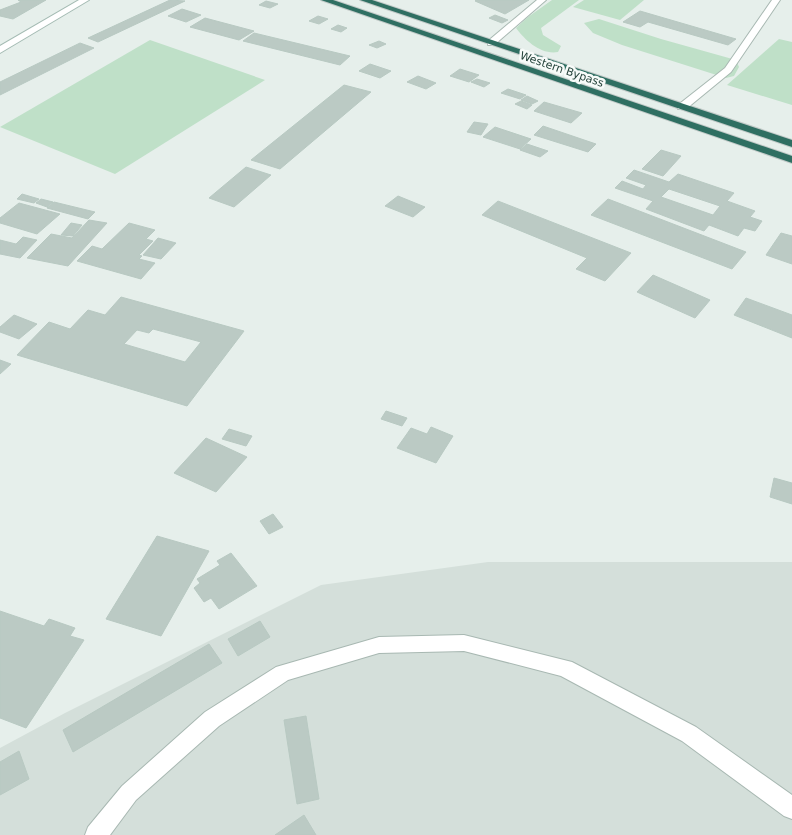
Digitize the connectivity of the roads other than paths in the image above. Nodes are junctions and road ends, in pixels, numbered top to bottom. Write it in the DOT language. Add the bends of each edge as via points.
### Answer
graph roads {
  1 [pos="86,0"];
  2 [pos="325,0"];
  3 [pos="364,0"];
  4 [pos="542,0"];
  5 [pos="776,0"];
  6 [pos="491,43"];
  7 [pos="0,50"];
  8 [pos="682,108"];
  9 [pos="792,144"];
  10 [pos="792,160"];
  11 [pos="792,808"];
  12 [pos="96,835"];
  1 -- 7 [label="street"];
  2 -- 10 [label="highway, Western Bypass"];
  3 -- 6 [label="highway, Western Bypass"];
  4 -- 6 [label="street"];
  5 -- 8 [label="street" via="728,70"];
  6 -- 8 [label="highway, Western Bypass"];
  8 -- 9 [label="highway, Western Bypass"];
  11 -- 12 [label="street" via="689,734 565,668 464,644 378,645 283,673 212,719 129,794"];
}
